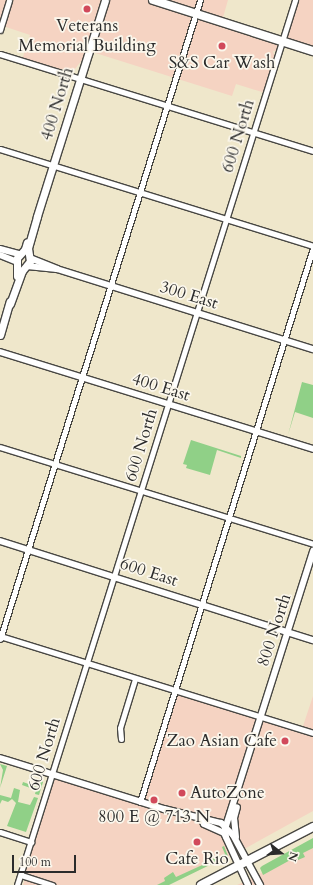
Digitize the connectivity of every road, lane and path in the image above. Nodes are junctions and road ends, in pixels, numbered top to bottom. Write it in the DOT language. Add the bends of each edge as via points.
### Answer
graph roads {
  1 [pos="9,0"];
  2 [pos="105,0"];
  3 [pos="153,0"];
  4 [pos="200,0"];
  5 [pos="295,0"];
  6 [pos="196,14"];
  7 [pos="0,30"];
  8 [pos="282,41"];
  9 [pos="313,50"];
  10 [pos="0,54"];
  11 [pos="80,78"];
  12 [pos="167,105"];
  13 [pos="253,133"];
  14 [pos="0,149"];
  15 [pos="313,151"];
  16 [pos="54,164"];
  17 [pos="140,191"];
  18 [pos="226,218"];
  19 [pos="313,247"];
  20 [pos="0,249"];
  21 [pos="0,255"];
  22 [pos="25,255"];
  23 [pos="22,264"];
  24 [pos="56,269"];
  25 [pos="112,285"];
  26 [pos="197,312"];
  27 [pos="0,335"];
  28 [pos="284,340"];
  29 [pos="313,349"];
  30 [pos="0,352"];
  31 [pos="82,377"];
  32 [pos="168,404"];
  33 [pos="256,431"];
  34 [pos="0,447"];
  35 [pos="313,449"];
  36 [pos="54,464"];
  37 [pos="141,491"];
  38 [pos="228,518"];
  39 [pos="0,540"];
  40 [pos="313,544"];
  41 [pos="28,549"];
  42 [pos="313,551"];
  43 [pos="114,576"];
  44 [pos="202,604"];
  45 [pos="288,632"];
  46 [pos="0,637"];
  47 [pos="313,640"];
  48 [pos="87,663"];
  49 [pos="135,679"];
  50 [pos="174,691"];
  51 [pos="261,716"];
  52 [pos="313,733"];
  53 [pos="121,739"];
  54 [pos="0,758"];
  55 [pos="53,774"];
  56 [pos="243,778"];
  57 [pos="140,802"];
  58 [pos="234,804"];
  59 [pos="235,814"];
  60 [pos="202,820"];
  61 [pos="217,822"];
  62 [pos="226,826"];
  63 [pos="312,828"];
  64 [pos="219,829"];
  65 [pos="0,832"];
  66 [pos="226,837"];
  67 [pos="236,840"];
  68 [pos="32,842"];
  69 [pos="248,862"];
  70 [pos="240,866"];
  71 [pos="21,875"];
  72 [pos="17,885"];
  73 [pos="52,885"];
  74 [pos="201,885"];
  75 [pos="248,885"];
  76 [pos="260,885"];
  1 -- 7 [label="street"];
  2 -- 11 [label="main road, 400 North"];
  3 -- 6 [label="main road"];
  4 -- 6 [label="street"];
  5 -- 8 [label="street, 600 North"];
  6 -- 8 [label="main road"];
  6 -- 12 [label="street"];
  8 -- 9 [label="main road"];
  8 -- 13 [label="street, 600 North"];
  10 -- 11 [label="street"];
  11 -- 12 [label="street"];
  11 -- 16 [label="main road, 400 North"];
  12 -- 13 [label="street"];
  12 -- 17 [label="street"];
  13 -- 15 [label="street"];
  13 -- 18 [label="street, 600 North"];
  14 -- 16 [label="street"];
  16 -- 17 [label="street"];
  16 -- 22 [label="main road, 400 North"];
  17 -- 18 [label="street"];
  17 -- 25 [label="street"];
  18 -- 19 [label="street"];
  18 -- 26 [label="street, 600 North"];
  19 -- 28 [label="street"];
  20 -- 22 [label="street, 300 East"];
  21 -- 23 [label="street, 300 East"];
  22 -- 23 [label="main road"];
  22 -- 23 [label="main road"];
  22 -- 24 [label="street, 300 East"];
  23 -- 24 [label="street, 300 East"];
  23 -- 27 [label="main road"];
  24 -- 25 [label="street, 300 East"];
  25 -- 26 [label="street, 300 East"];
  25 -- 31 [label="street"];
  26 -- 28 [label="street, 300 East"];
  26 -- 32 [label="street, 600 North"];
  28 -- 29 [label="street, 300 East"];
  28 -- 33 [label="street"];
  30 -- 31 [label="street, 400 East"];
  31 -- 32 [label="street, 400 East"];
  31 -- 36 [label="street"];
  32 -- 33 [label="street, 400 East"];
  32 -- 37 [label="street, 600 North"];
  33 -- 35 [label="street, 400 East"];
  33 -- 38 [label="street"];
  34 -- 36 [label="street"];
  36 -- 37 [label="street"];
  36 -- 41 [label="street"];
  37 -- 38 [label="street"];
  37 -- 43 [label="street, 600 North"];
  38 -- 40 [label="street"];
  38 -- 44 [label="street"];
  39 -- 41 [label="street, 600 East"];
  41 -- 43 [label="street, 600 East"];
  41 -- 46 [label="street"];
  42 -- 45 [label="street, 800 North"];
  43 -- 44 [label="street, 600 East"];
  43 -- 48 [label="street, 600 North"];
  44 -- 45 [label="street, 600 East"];
  44 -- 50 [label="street"];
  45 -- 47 [label="street, 600 East"];
  45 -- 51 [label="street, 800 North"];
  46 -- 48 [label="street"];
  48 -- 49 [label="street"];
  48 -- 55 [label="street, 600 North"];
  49 -- 50 [label="street"];
  49 -- 53 [label="street" via="120,728"];
  50 -- 51 [label="street"];
  50 -- 57 [label="street"];
  51 -- 52 [label="street"];
  51 -- 56 [label="street, 800 North"];
  54 -- 55 [label="street"];
  55 -- 57 [label="street"];
  55 -- 68 [label="street, 600 North"];
  56 -- 58 [label="street"];
  56 -- 59 [label="street"];
  57 -- 60 [label="street"];
  58 -- 61 [label="street" via="226,817"];
  58 -- 62 [label="street"];
  59 -- 62 [label="street"];
  59 -- 67 [label="street"];
  60 -- 61 [label="street"];
  60 -- 64 [label="street" via="204,824"];
  61 -- 62 [label="street"];
  62 -- 64 [label="street"];
  62 -- 66 [label="street"];
  62 -- 67 [label="street"];
  63 -- 69 [label="main road"];
  64 -- 66 [label="street"];
  65 -- 68 [label="street"];
  66 -- 70 [label="street"];
  67 -- 69 [label="street"];
  68 -- 71 [label="street, 600 North"];
  69 -- 70 [label="main road"];
  69 -- 76 [label="street"];
  70 -- 74 [label="main road"];
  70 -- 75 [label="street"];
  71 -- 72 [label="street, 600 North"];
  71 -- 73 [label="street"];
}
